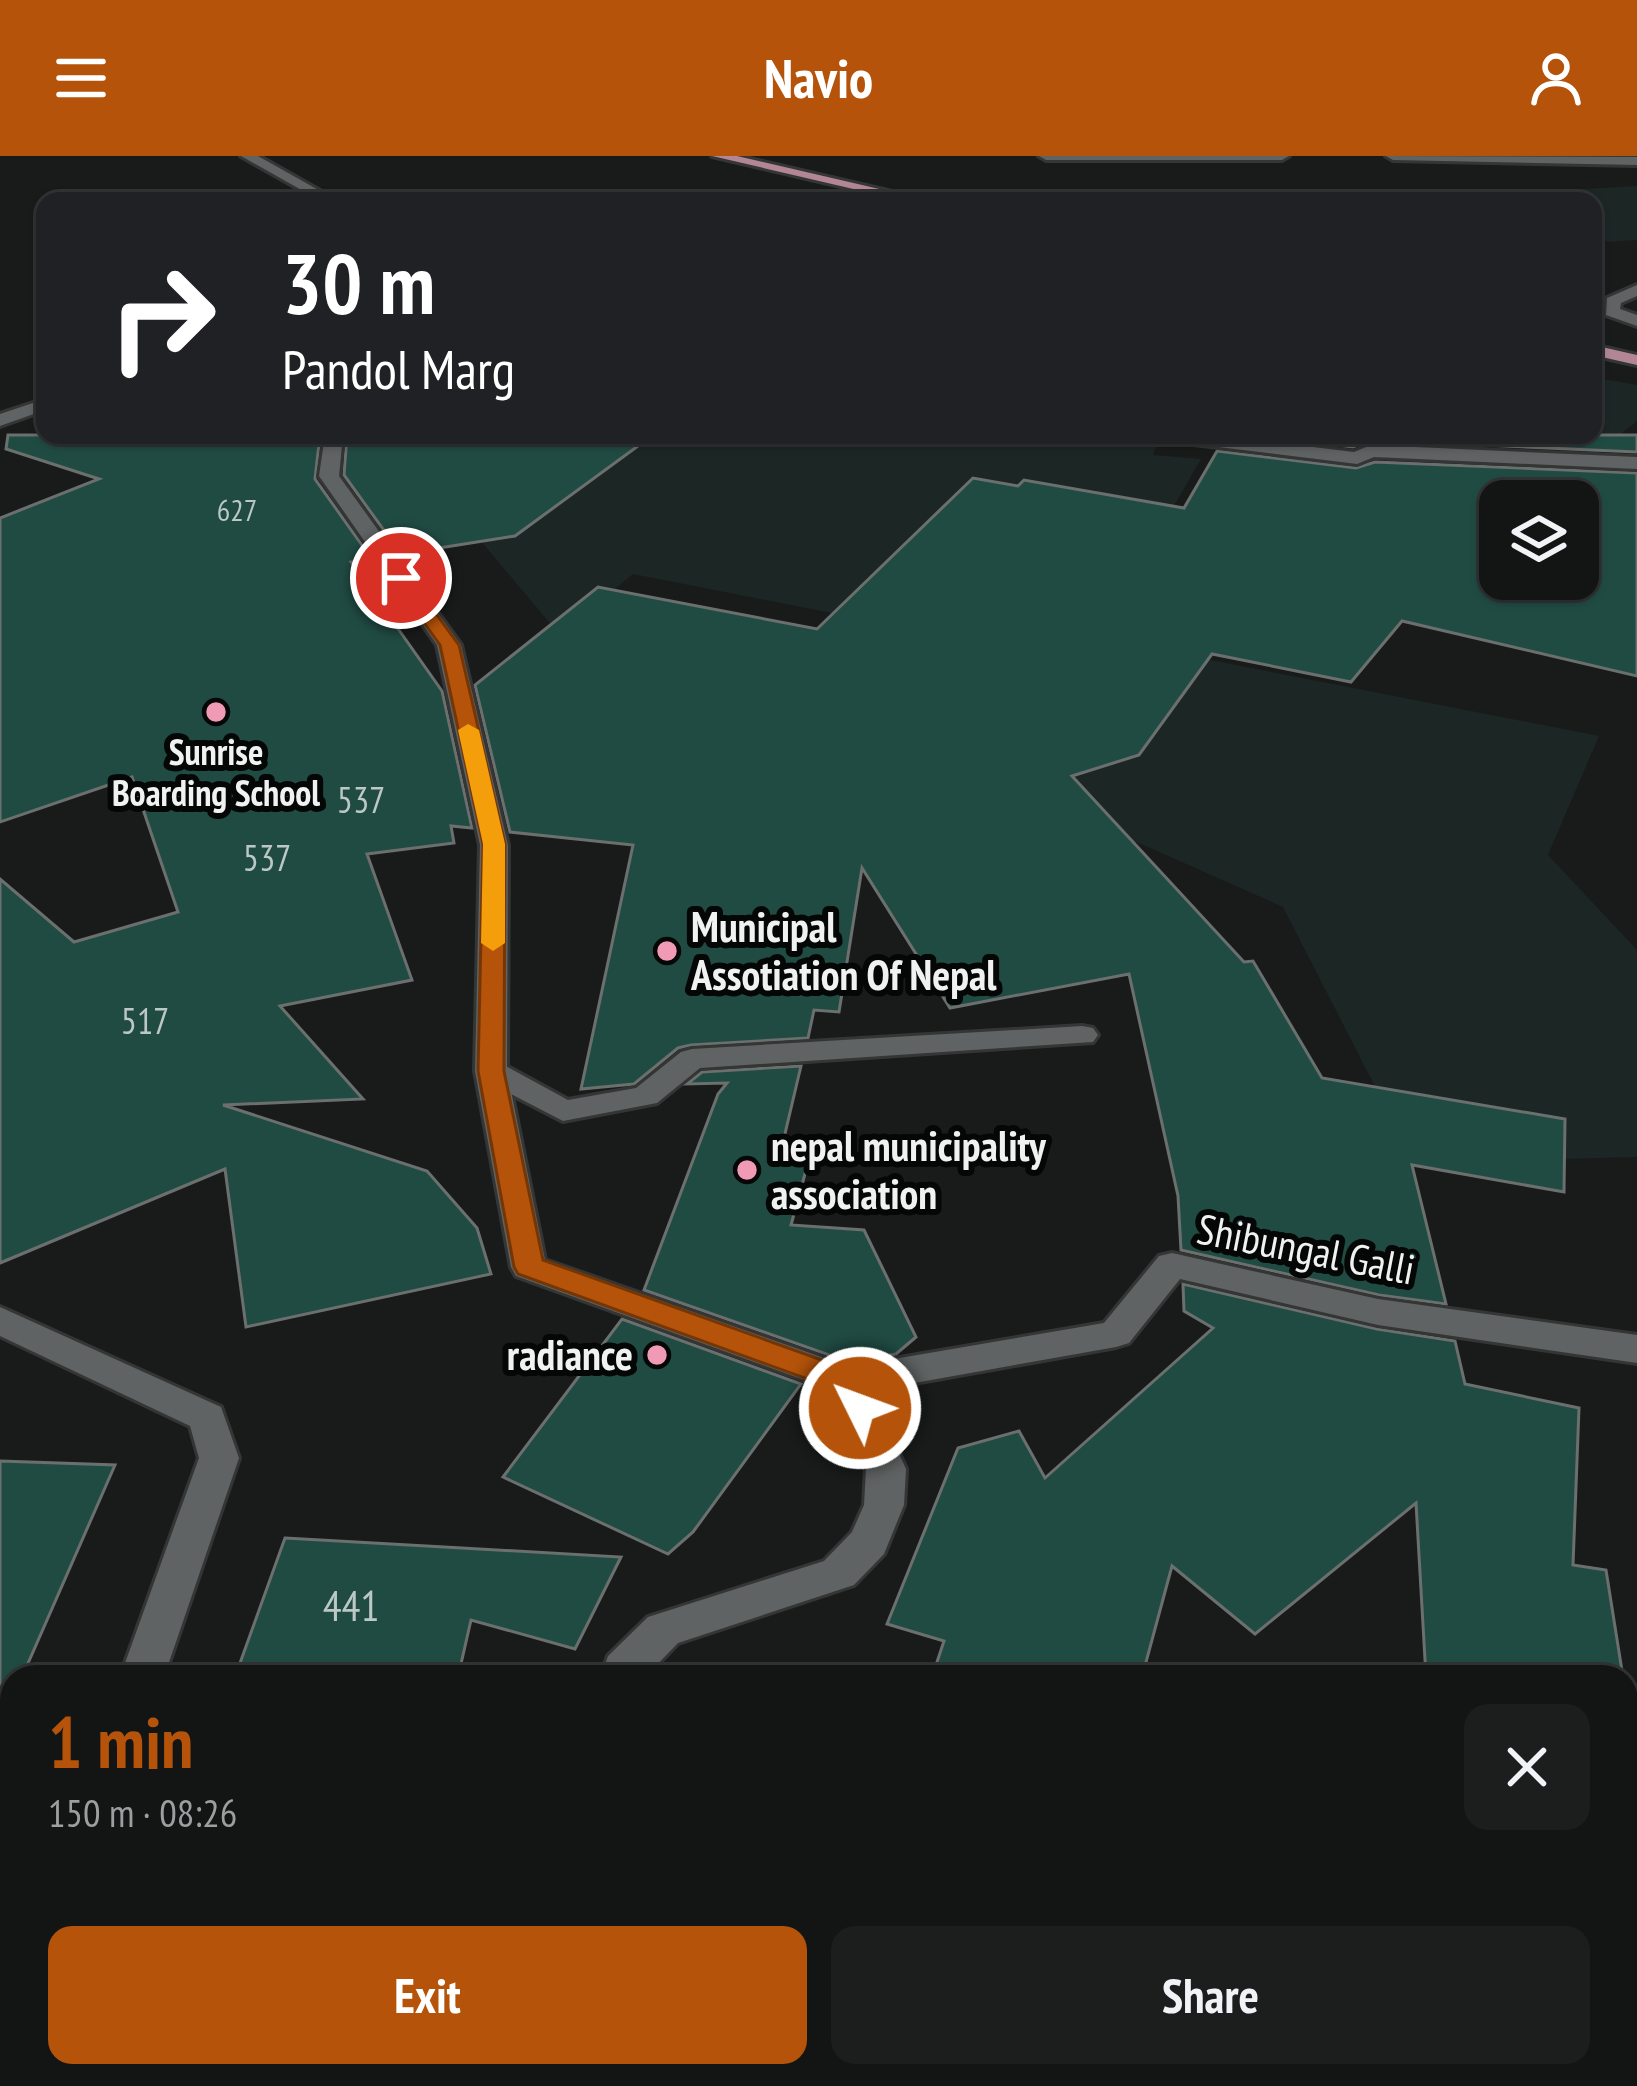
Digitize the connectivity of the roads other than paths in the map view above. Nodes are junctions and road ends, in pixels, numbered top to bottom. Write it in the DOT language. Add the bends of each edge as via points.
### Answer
graph roads {
  1 [pos="248,156"];
  2 [pos="719,156"];
  3 [pos="1046,156"];
  4 [pos="1282,156"];
  5 [pos="1393,156"];
  6 [pos="1474,157"];
  7 [pos="1637,161"];
  8 [pos="314,192"];
  9 [pos="883,192"];
  10 [pos="1637,290"];
  11 [pos="1637,321"];
  12 [pos="1602,352"];
  13 [pos="1637,360"];
  14 [pos="36,407"];
  15 [pos="0,420"];
  16 [pos="333,444"];
  17 [pos="1243,444"];
  18 [pos="1637,464"];
  19 [pos="1082,1036"];
  20 [pos="491,1071"];
  21 [pos="0,1320"];
  22 [pos="1637,1349"];
  23 [pos="847,1381"];
  24 [pos="146,1665"];
  25 [pos="628,1665"];
  1 -- 8 [label="street"];
  2 -- 9 [label="main road"];
  3 -- 4 [label="street"];
  5 -- 6 [label="street"];
  6 -- 7 [label="street"];
  10 -- 11 [label="street" via="1613,301 1612,312"];
  12 -- 13 [label="main road"];
  14 -- 15 [label="street"];
  16 -- 20 [label="street" via="329,476 449,645 494,844"];
  17 -- 18 [label="street" via="1357,458 1371,452"];
  19 -- 20 [label="street" via="692,1059 646,1096 562,1111"];
  20 -- 23 [label="street" via="529,1267"];
  21 -- 24 [label="street" via="207,1418 219,1458"];
  22 -- 23 [label="street, Shibungal Galli" via="1378,1312 1172,1265 1116,1334"];
  23 -- 25 [label="street" via="886,1469 884,1505 869,1542 839,1573 663,1630"];
}
